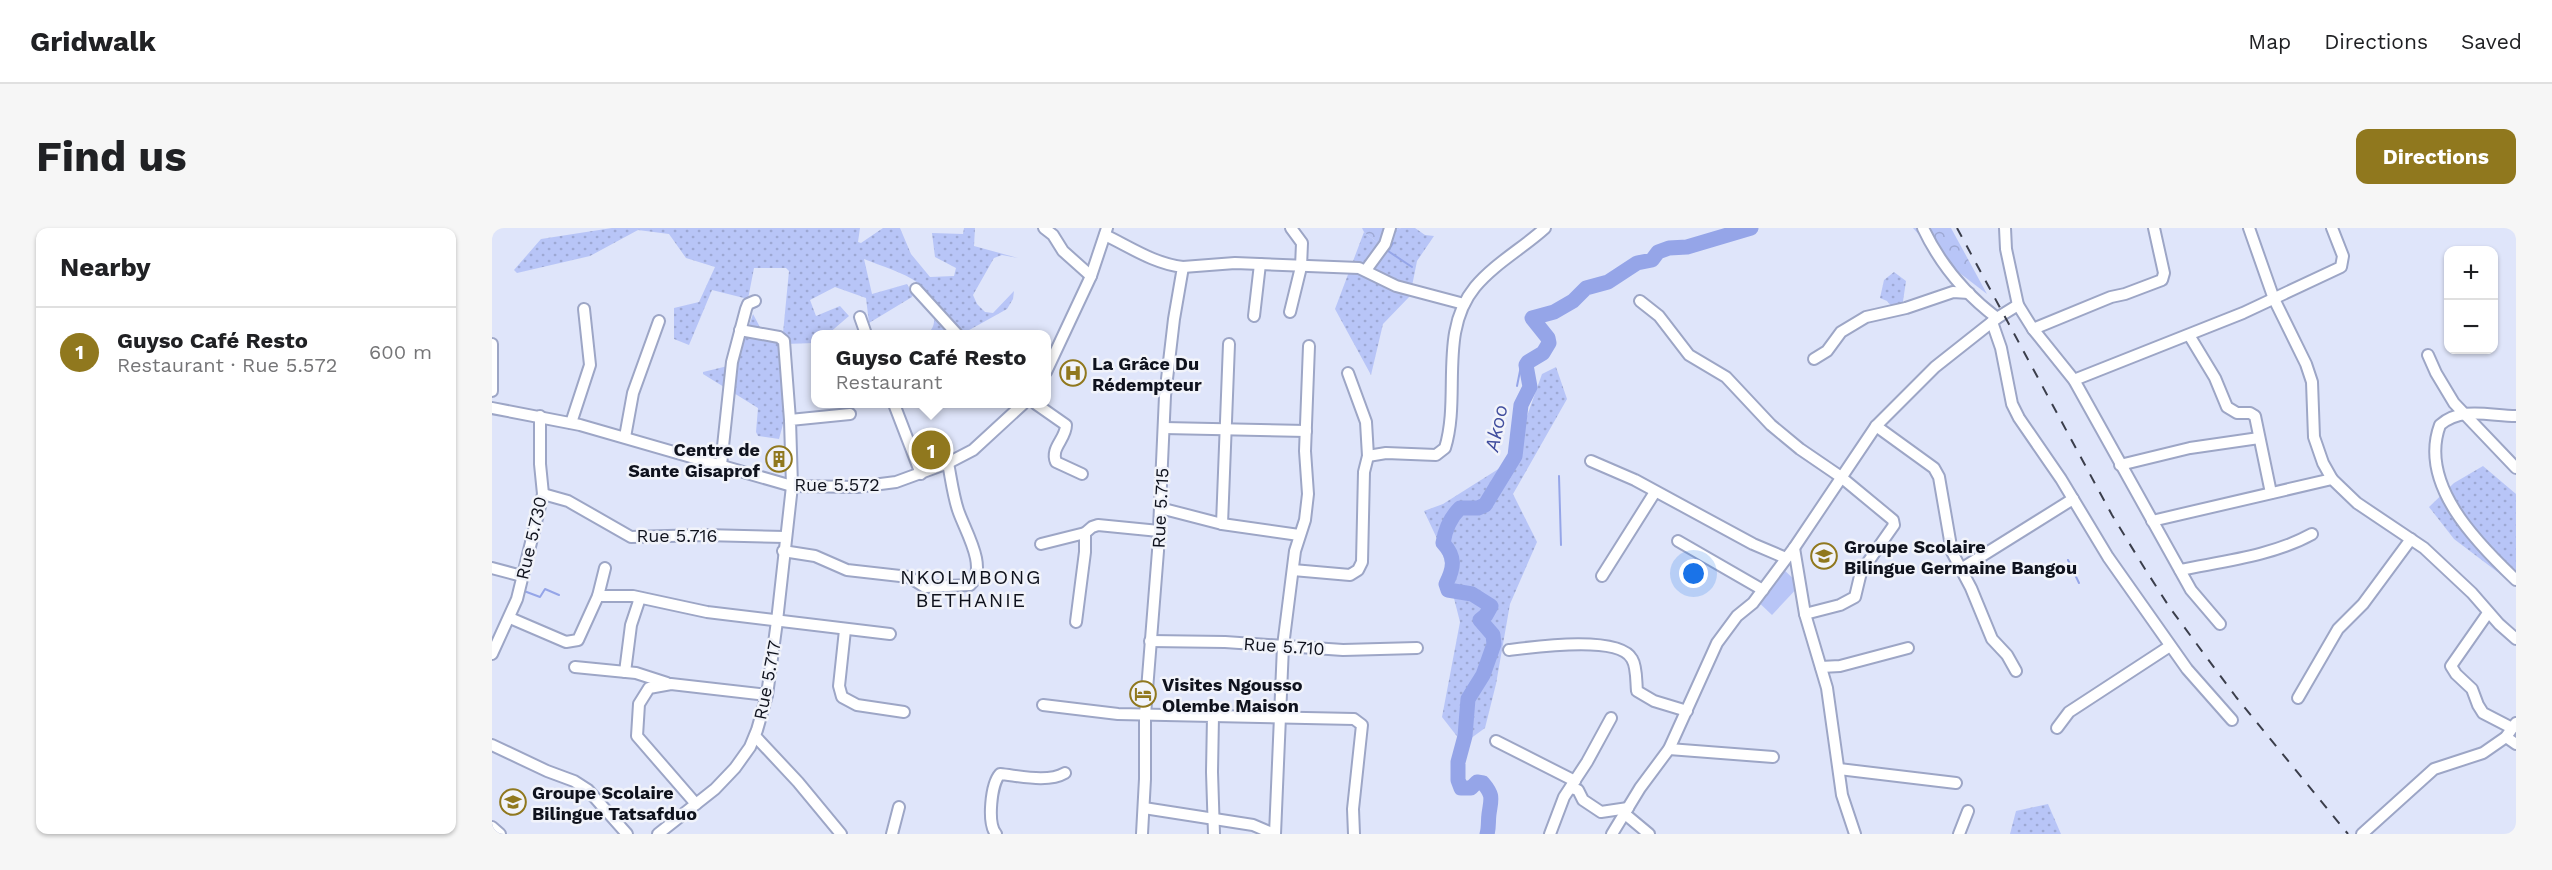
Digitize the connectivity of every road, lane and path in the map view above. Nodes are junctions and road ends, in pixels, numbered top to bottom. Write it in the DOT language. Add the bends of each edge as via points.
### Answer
graph roads {
  1 [pos="1044,228"];
  2 [pos="1290,228"];
  3 [pos="1390,228"];
  4 [pos="1545,228"];
  5 [pos="1923,228"];
  6 [pos="2005,228"];
  7 [pos="2154,228"];
  8 [pos="2249,228"];
  9 [pos="2332,228"];
  10 [pos="1106,231"];
  11 [pos="1260,264"];
  12 [pos="1183,267"];
  13 [pos="1300,267"];
  14 [pos="1366,270"];
  15 [pos="1091,276"];
  16 [pos="916,289"];
  17 [pos="1969,293"];
  18 [pos="2274,299"];
  19 [pos="755,301"];
  20 [pos="1640,301"];
  21 [pos="1464,304"];
  22 [pos="2018,305"];
  23 [pos="584,309"];
  24 [pos="1290,312"];
  25 [pos="1254,316"];
  26 [pos="860,317"];
  27 [pos="1994,320"];
  28 [pos="659,321"];
  29 [pos="2033,329"];
  30 [pos="740,330"];
  31 [pos="865,330"];
  32 [pos="953,330"];
  33 [pos="2189,335"];
  34 [pos="492,344"];
  35 [pos="1229,344"];
  36 [pos="1310,346"];
  37 [pos="2428,355"];
  38 [pos="1814,359"];
  39 [pos="1051,363"];
  40 [pos="1348,373"];
  41 [pos="2074,380"];
  42 [pos="492,391"];
  43 [pos="492,408"];
  44 [pos="896,408"];
  45 [pos="1019,408"];
  46 [pos="1041,408"];
  47 [pos="2464,413"];
  48 [pos="850,414"];
  49 [pos="540,416"];
  50 [pos="2516,416"];
  51 [pos="790,420"];
  52 [pos="571,423"];
  53 [pos="1876,426"];
  54 [pos="1164,428"];
  55 [pos="1227,430"];
  56 [pos="1306,431"];
  57 [pos="625,437"];
  58 [pos="2259,438"];
  59 [pos="1368,456"];
  60 [pos="1591,461"];
  61 [pos="948,463"];
  62 [pos="721,465"];
  63 [pos="2120,465"];
  64 [pos="2516,468"];
  65 [pos="921,474"];
  66 [pos="1082,474"];
  67 [pos="1841,477"];
  68 [pos="2332,479"];
  69 [pos="792,486"];
  70 [pos="1655,492"];
  71 [pos="2271,493"];
  72 [pos="543,494"];
  73 [pos="2073,499"];
  74 [pos="1160,508"];
  75 [pos="2151,521"];
  76 [pos="1222,524"];
  77 [pos="1159,531"];
  78 [pos="1085,533"];
  79 [pos="2312,534"];
  80 [pos="1299,535"];
  81 [pos="785,537"];
  82 [pos="2411,539"];
  83 [pos="1678,541"];
  84 [pos="1041,544"];
  85 [pos="1794,548"];
  86 [pos="783,550"];
  87 [pos="1786,558"];
  88 [pos="492,568"];
  89 [pos="606,568"];
  90 [pos="1961,569"];
  91 [pos="1293,570"];
  92 [pos="2180,570"];
  93 [pos="523,573"];
  94 [pos="1602,576"];
  95 [pos="2516,580"];
  96 [pos="1763,590"];
  97 [pos="598,597"];
  98 [pos="640,598"];
  99 [pos="2488,613"];
  100 [pos="1805,614"];
  101 [pos="510,618"];
  102 [pos="777,621"];
  103 [pos="1076,622"];
  104 [pos="2220,624"];
  105 [pos="845,630"];
  106 [pos="890,634"];
  107 [pos="2516,639"];
  108 [pos="1150,641"];
  109 [pos="1283,646"];
  110 [pos="2170,646"];
  111 [pos="1417,648"];
  112 [pos="1908,648"];
  113 [pos="1509,650"];
  114 [pos="492,654"];
  115 [pos="1821,667"];
  116 [pos="575,668"];
  117 [pos="2016,671"];
  118 [pos="625,672"];
  119 [pos="671,684"];
  120 [pos="767,695"];
  121 [pos="2298,698"];
  122 [pos="1043,705"];
  123 [pos="1687,711"];
  124 [pos="904,712"];
  125 [pos="1144,715"];
  126 [pos="1213,716"];
  127 [pos="1282,717"];
  128 [pos="1611,718"];
  129 [pos="2232,720"];
  130 [pos="2057,728"];
  131 [pos="2511,729"];
  132 [pos="755,736"];
  133 [pos="1496,741"];
  134 [pos="2516,744"];
  135 [pos="492,745"];
  136 [pos="1669,749"];
  137 [pos="1773,757"];
  138 [pos="1839,769"];
  139 [pos="1065,773"];
  140 [pos="1956,783"];
  141 [pos="1573,784"];
  142 [pos="696,804"];
  143 [pos="899,807"];
  144 [pos="1144,808"];
  145 [pos="1627,811"];
  146 [pos="1968,811"];
  147 [pos="1215,819"];
  148 [pos="492,827"];
  149 [pos="500,834"];
  150 [pos="627,834"];
  151 [pos="658,834"];
  152 [pos="841,834"];
  153 [pos="892,834"];
  154 [pos="996,834"];
  155 [pos="1142,834"];
  156 [pos="1214,834"];
  157 [pos="1275,834"];
  158 [pos="1354,834"];
  159 [pos="1550,834"];
  160 [pos="1612,834"];
  161 [pos="1649,834"];
  162 [pos="1855,834"];
  163 [pos="1959,834"];
  164 [pos="2362,834"];
  1 -- 15 [label="street"];
  2 -- 13 [label="street" via="1302,243"];
  3 -- 14 [label="street" via="1385,244"];
  4 -- 21 [label="street" via="1492,270"];
  5 -- 17 [label="street" via="1947,271"];
  6 -- 22 [label="street"];
  7 -- 29 [label="street" via="2163,280"];
  8 -- 18 [label="street"];
  9 -- 18 [label="street" via="2343,256 2341,267"];
  10 -- 12 [label="street" via="1152,259"];
  10 -- 15 [label="street"];
  11 -- 12 [label="street"];
  11 -- 13 [label="street"];
  11 -- 25 [label="street"];
  12 -- 54 [label="street, Rue 5.715" via="1167,364"];
  13 -- 14 [label="street"];
  13 -- 24 [label="street"];
  14 -- 21 [label="street" via="1396,286"];
  15 -- 39 [label="street"];
  16 -- 32 [label="street"];
  17 -- 27 [label="street"];
  17 -- 38 [label="street" via="1953,292 1866,317 1841,332 1827,351"];
  18 -- 33 [label="street"];
  18 -- 68 [label="street" via="2312,382 2313,437"];
  19 -- 30 [label="street" via="748,304"];
  20 -- 67 [label="street" via="1659,316 1689,355 1726,377 1771,425"];
  21 -- 59 [label="street" via="1453,347 1453,391 1445,448 1436,455"];
  22 -- 27 [label="street"];
  22 -- 29 [label="street"];
  23 -- 52 [label="street" via="590,365"];
  26 -- 31 [label="street"];
  27 -- 53 [label="street" via="1935,368"];
  27 -- 73 [label="street" via="2012,404"];
  28 -- 57 [label="street" via="636,384"];
  29 -- 41 [label="street"];
  30 -- 51 [label="street, Rue 5.717" via="784,341"];
  30 -- 62 [label="street" via="732,362"];
  33 -- 41 [label="street"];
  33 -- 58 [label="street" via="2227,407 2255,416"];
  34 -- 42 [label="street"];
  35 -- 55 [label="street"];
  36 -- 56 [label="street"];
  37 -- 47 [label="street" via="2445,389"];
  40 -- 59 [label="street" via="1366,422"];
  41 -- 63 [label="street"];
  43 -- 49 [label="street, Rue 5.572"];
  44 -- 65 [label="street"];
  45 -- 61 [label="street, Rue 5.572" via="973,450"];
  46 -- 66 [label="street" via="1066,425 1054,452 1056,462"];
  47 -- 50 [label="street"];
  47 -- 64 [label="street"];
  47 -- 95 [label="street" via="2440,425 2436,451 2439,473 2456,515"];
  48 -- 51 [label="street"];
  49 -- 52 [label="street, Rue 5.572"];
  49 -- 72 [label="street, Rue 5.730"];
  51 -- 69 [label="street, Rue 5.717"];
  52 -- 57 [label="street, Rue 5.572"];
  53 -- 67 [label="street"];
  53 -- 90 [label="street" via="1934,468 1941,485 1952,552"];
  54 -- 55 [label="street"];
  54 -- 74 [label="street, Rue 5.715"];
  55 -- 56 [label="street"];
  55 -- 76 [label="street"];
  56 -- 80 [label="street" via="1308,494"];
  57 -- 62 [label="street, Rue 5.572"];
  58 -- 63 [label="street" via="2190,448"];
  58 -- 71 [label="street"];
  59 -- 91 [label="street" via="1364,472 1362,562 1358,570 1350,575"];
  60 -- 70 [label="street"];
  61 -- 65 [label="street, Rue 5.572"];
  61 -- 86 [label="street" via="958,509 975,547 976,577 970,585 925,587 909,577 847,570 815,556"];
  62 -- 69 [label="street, Rue 5.572"];
  63 -- 75 [label="street"];
  65 -- 69 [label="street, Rue 5.572" via="857,487"];
  67 -- 85 [label="street"];
  67 -- 100 [label="street" via="1892,518 1894,525 1861,572 1857,593 1851,601"];
  68 -- 71 [label="street"];
  68 -- 82 [label="street" via="2357,503"];
  69 -- 81 [label="street, Rue 5.717"];
  70 -- 87 [label="street"];
  70 -- 94 [label="street"];
  71 -- 75 [label="street"];
  72 -- 81 [label="street, Rue 5.716" via="568,501 631,537"];
  72 -- 93 [label="street, Rue 5.730"];
  73 -- 90 [label="street"];
  73 -- 110 [label="street"];
  74 -- 76 [label="street"];
  74 -- 77 [label="street, Rue 5.715"];
  75 -- 92 [label="street"];
  76 -- 80 [label="street"];
  77 -- 78 [label="street" via="1098,525"];
  77 -- 108 [label="street, Rue 5.715"];
  78 -- 84 [label="street"];
  78 -- 103 [label="street"];
  79 -- 92 [label="street" via="2269,552"];
  80 -- 91 [label="street"];
  81 -- 86 [label="street, Rue 5.717"];
  82 -- 99 [label="street"];
  82 -- 121 [label="street" via="2363,604 2337,629"];
  83 -- 96 [label="street"];
  85 -- 87 [label="street"];
  85 -- 100 [label="street"];
  86 -- 102 [label="street, Rue 5.717"];
  87 -- 96 [label="street"];
  88 -- 93 [label="street"];
  89 -- 97 [label="street"];
  90 -- 117 [label="street" via="1992,639"];
  91 -- 109 [label="street"];
  92 -- 104 [label="street" via="2191,590"];
  93 -- 101 [label="street, Rue 5.730"];
  96 -- 123 [label="street" via="1717,642"];
  97 -- 98 [label="street"];
  97 -- 101 [label="street" via="583,632 573,642"];
  98 -- 102 [label="street"];
  98 -- 118 [label="street" via="631,625"];
  99 -- 107 [label="street"];
  99 -- 131 [label="street" via="2451,666 2472,689 2483,713"];
  100 -- 115 [label="street"];
  101 -- 114 [label="street, Rue 5.730"];
  102 -- 105 [label="street"];
  102 -- 120 [label="street, Rue 5.717"];
  105 -- 106 [label="street"];
  105 -- 124 [label="street" via="839,686 842,697 857,705"];
  108 -- 109 [label="street, Rue 5.710"];
  108 -- 125 [label="street, Rue 5.715"];
  109 -- 111 [label="street, Rue 5.710" via="1343,650"];
  109 -- 127 [label="street"];
  110 -- 129 [label="street"];
  110 -- 130 [label="street" via="2069,712"];
  112 -- 115 [label="street" via="1840,666"];
  113 -- 123 [label="street" via="1586,644 1625,651 1632,659 1637,691"];
  115 -- 138 [label="street"];
  116 -- 118 [label="street"];
  118 -- 119 [label="street"];
  119 -- 120 [label="street"];
  119 -- 142 [label="street" via="649,688 639,704 637,736"];
  120 -- 132 [label="street, Rue 5.717"];
  122 -- 125 [label="street"];
  123 -- 136 [label="street"];
  125 -- 126 [label="street"];
  125 -- 144 [label="street, Rue 5.715"];
  126 -- 127 [label="street"];
  126 -- 147 [label="street"];
  127 -- 157 [label="street"];
  127 -- 158 [label="street" via="1360,721"];
  128 -- 141 [label="street"];
  131 -- 134 [label="street"];
  131 -- 164 [label="street" via="2483,753 2434,769"];
  132 -- 142 [label="street, Rue 5.717" via="735,768"];
  132 -- 152 [label="street"];
  133 -- 141 [label="street"];
  135 -- 150 [label="street" via="588,790"];
  136 -- 137 [label="street"];
  136 -- 145 [label="street"];
  138 -- 140 [label="street"];
  138 -- 162 [label="street" via="1847,815"];
  139 -- 154 [label="street" via="1046,777 1000,774 996,778 990,822"];
  141 -- 145 [label="street" via="1583,800 1601,812"];
  141 -- 159 [label="street"];
  142 -- 151 [label="street, Rue 5.717"];
  143 -- 153 [label="street"];
  144 -- 147 [label="street"];
  144 -- 155 [label="street, Rue 5.715"];
  145 -- 160 [label="street"];
  145 -- 161 [label="street"];
  146 -- 163 [label="street"];
  147 -- 156 [label="street"];
  147 -- 157 [label="street" via="1253,825"];
  148 -- 149 [label="street"];
}
